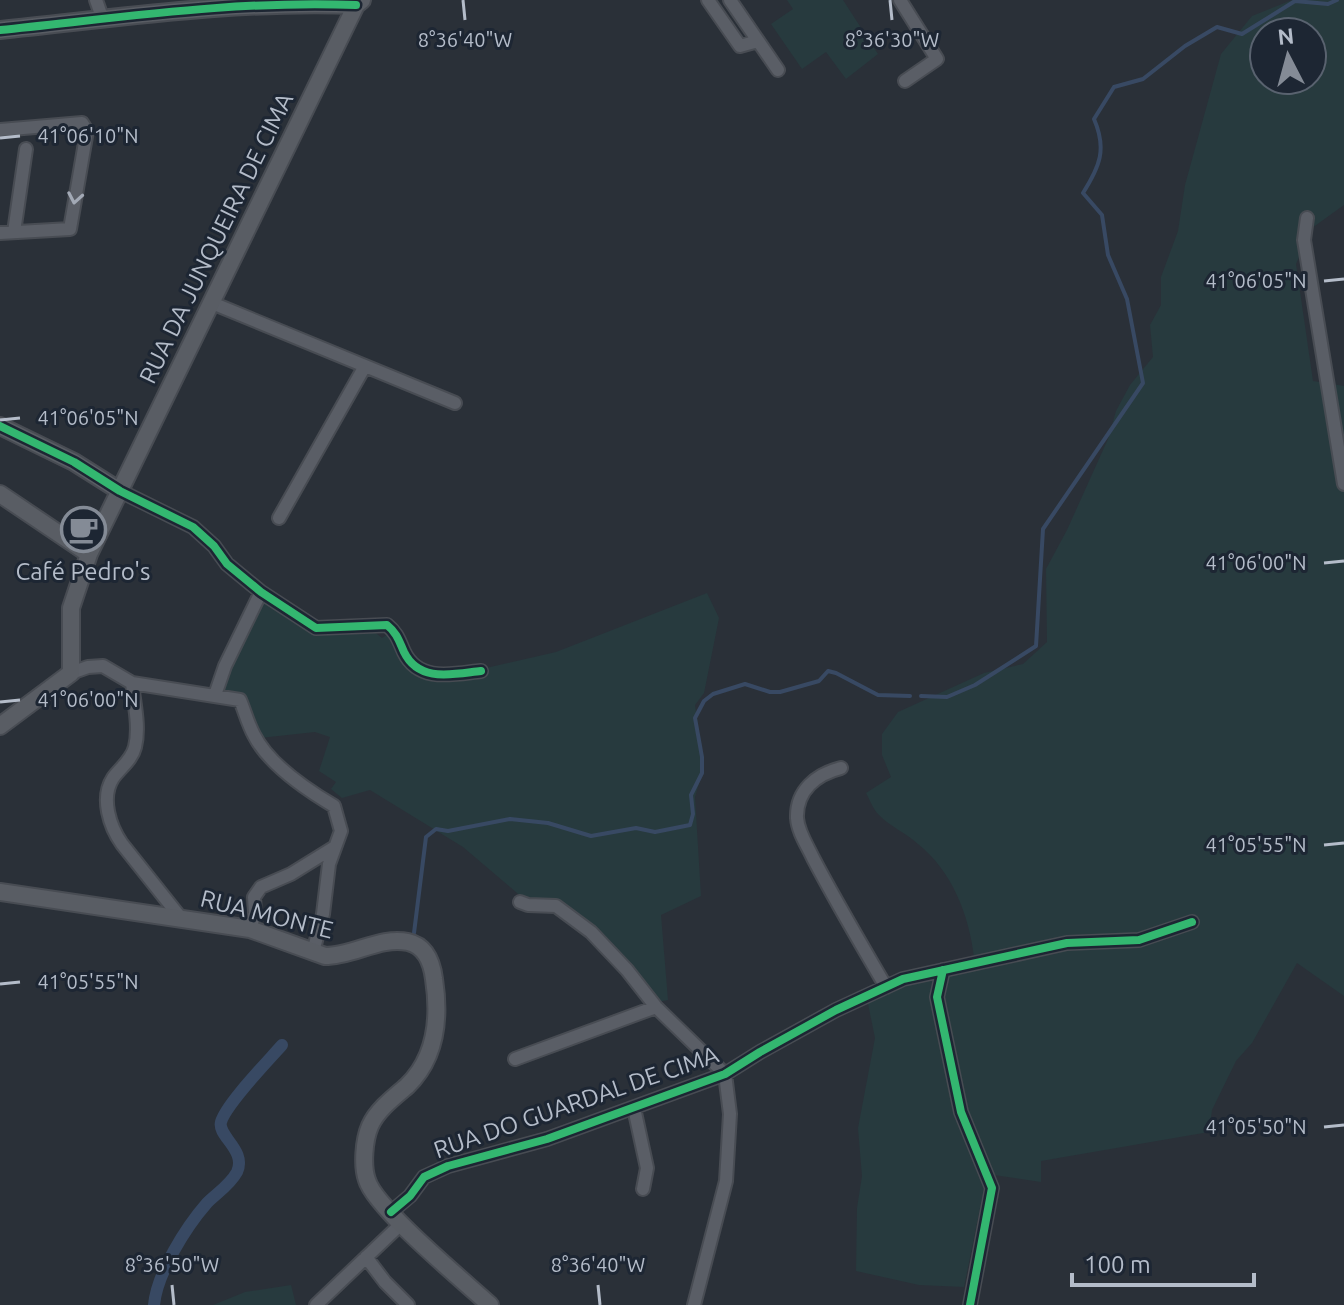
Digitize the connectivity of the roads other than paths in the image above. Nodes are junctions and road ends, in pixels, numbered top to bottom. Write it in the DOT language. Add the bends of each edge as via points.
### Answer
graph roads {
  1 [pos="96,0"];
  2 [pos="708,0"];
  3 [pos="730,0"];
  4 [pos="900,0"];
  5 [pos="359,2"];
  6 [pos="210,4"];
  7 [pos="103,20"];
  8 [pos="0,31"];
  9 [pos="758,41"];
  10 [pos="778,70"];
  11 [pos="905,81"];
  12 [pos="0,130"];
  13 [pos="26,149"];
  14 [pos="1307,218"];
  15 [pos="7,232"];
  16 [pos="212,303"];
  17 [pos="365,366"];
  18 [pos="455,403"];
  19 [pos="0,426"];
  20 [pos="1344,484"];
  21 [pos="120,491"];
  22 [pos="0,494"];
  23 [pos="279,518"];
  24 [pos="89,554"];
  25 [pos="261,592"];
  26 [pos="481,671"];
  27 [pos="71,673"];
  28 [pos="132,683"];
  29 [pos="215,695"];
  30 [pos="0,726"];
  31 [pos="841,768"];
  32 [pos="333,848"];
  33 [pos="0,892"];
  34 [pos="520,902"];
  35 [pos="180,917"];
  36 [pos="1192,922"];
  37 [pos="250,929"];
  38 [pos="313,952"];
  39 [pos="943,970"];
  40 [pos="886,987"];
  41 [pos="656,1007"];
  42 [pos="515,1059"];
  43 [pos="725,1074"];
  44 [pos="634,1108"];
  45 [pos="643,1189"];
  46 [pos="396,1218"];
  47 [pos="366,1257"];
  48 [pos="316,1305"];
  49 [pos="408,1305"];
  50 [pos="490,1305"];
  51 [pos="694,1305"];
  52 [pos="970,1305"];
  1 -- 7 [label="street"];
  2 -- 9 [label="street" via="740,46"];
  3 -- 9 [label="street"];
  4 -- 11 [label="street" via="937,59"];
  5 -- 6 [label="main road"];
  5 -- 16 [label="main road, RUA DA JUNQUEIRA DE CIMA"];
  6 -- 7 [label="main road"];
  7 -- 8 [label="main road"];
  9 -- 10 [label="street"];
  12 -- 15 [label="street, one-way" via="82,123 87,131 70,229"];
  13 -- 15 [label="street"];
  14 -- 20 [label="street" via="1304,240"];
  16 -- 17 [label="street"];
  16 -- 21 [label="main road, RUA DA JUNQUEIRA DE CIMA"];
  17 -- 18 [label="street"];
  17 -- 23 [label="street"];
  19 -- 21 [label="main road"];
  21 -- 24 [label="main road, RUA DA JUNQUEIRA DE CIMA"];
  21 -- 25 [label="street" via="193,527"];
  22 -- 24 [label="main road"];
  24 -- 27 [label="main road, RUA DA JUNQUEIRA DE CIMA" via="71,608"];
  25 -- 26 [label="street" via="316,628 387,625 424,673"];
  25 -- 29 [label="street"];
  27 -- 28 [label="street" via="103,666"];
  27 -- 30 [label="main road"];
  28 -- 29 [label="street"];
  28 -- 35 [label="street" via="135,745 111,780 109,818 122,844"];
  29 -- 32 [label="street" via="240,700 255,738 272,758 302,788 334,806 341,831"];
  31 -- 40 [label="street" via="809,783 798,803 799,829"];
  32 -- 37 [label="street" via="261,887 254,897"];
  32 -- 38 [label="street"];
  33 -- 35 [label="main road, RUA MONTE"];
  34 -- 41 [label="street" via="556,906 591,932"];
  35 -- 37 [label="main road, RUA MONTE"];
  36 -- 39 [label="street, RUA DO GUARDAL DE CIMA" via="1139,940 1067,943"];
  37 -- 38 [label="main road, RUA MONTE"];
  38 -- 46 [label="main road, RUA MONTE" via="337,956 386,943 410,943 422,949 433,970 438,1006 429,1057 419,1075 376,1116 367,1141 367,1180"];
  39 -- 40 [label="street, RUA DO GUARDAL DE CIMA"];
  39 -- 52 [label="street" via="937,997 961,1112 992,1188"];
  40 -- 43 [label="street, RUA DO GUARDAL DE CIMA"];
  41 -- 42 [label="street"];
  41 -- 43 [label="street"];
  43 -- 44 [label="street, RUA DO GUARDAL DE CIMA"];
  43 -- 51 [label="street" via="730,1114 726,1181"];
  44 -- 45 [label="street" via="647,1168"];
  44 -- 46 [label="street, RUA DO GUARDAL DE CIMA" via="424,1177"];
  46 -- 47 [label="street, RUA DO GUARDAL DE CIMA"];
  46 -- 50 [label="main road, RUA MONTE"];
  47 -- 48 [label="street, RUA DO GUARDAL DE CIMA"];
  47 -- 49 [label="street"];
}
